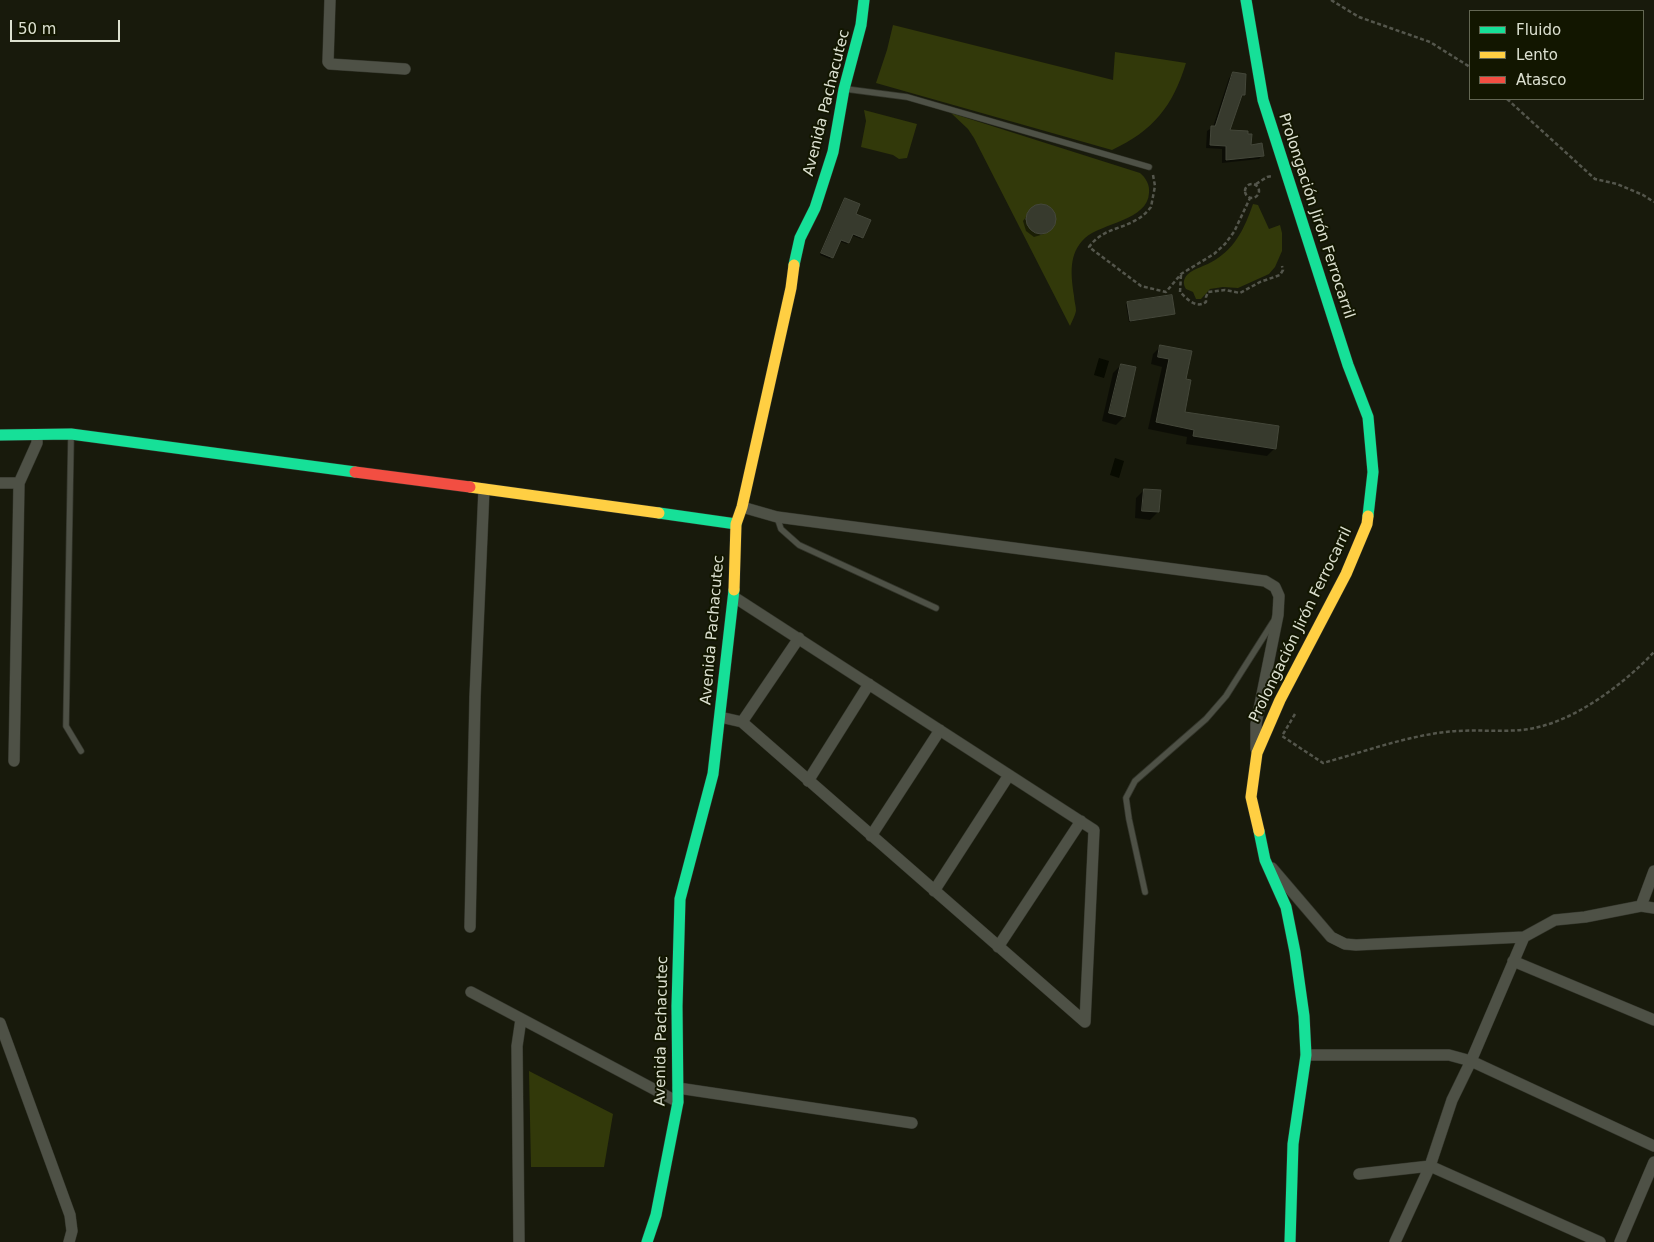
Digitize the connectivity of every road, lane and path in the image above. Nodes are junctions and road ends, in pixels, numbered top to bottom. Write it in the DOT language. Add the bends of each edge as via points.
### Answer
graph roads {
  1 [pos="330,0"];
  2 [pos="864,0"];
  3 [pos="1246,0"];
  4 [pos="1331,0"];
  5 [pos="1469,66"];
  6 [pos="405,69"];
  7 [pos="844,89"];
  8 [pos="1508,100"];
  9 [pos="1149,167"];
  10 [pos="1250,198"];
  11 [pos="1654,202"];
  12 [pos="1282,266"];
  13 [pos="1181,274"];
  14 [pos="37,434"];
  15 [pos="71,434"];
  16 [pos="0,435"];
  17 [pos="0,483"];
  18 [pos="19,483"];
  19 [pos="484,489"];
  20 [pos="742,507"];
  21 [pos="777,517"];
  22 [pos="736,524"];
  23 [pos="734,597"];
  24 [pos="936,608"];
  25 [pos="1278,616"];
  26 [pos="798,638"];
  27 [pos="1654,652"];
  28 [pos="869,684"];
  29 [pos="1295,714"];
  30 [pos="720,717"];
  31 [pos="742,722"];
  32 [pos="940,730"];
  33 [pos="81,750"];
  34 [pos="1257,753"];
  35 [pos="14,761"];
  36 [pos="1009,775"];
  37 [pos="808,781"];
  38 [pos="1081,821"];
  39 [pos="871,836"];
  40 [pos="1265,860"];
  41 [pos="1654,871"];
  42 [pos="934,891"];
  43 [pos="1145,892"];
  44 [pos="1640,906"];
  45 [pos="1654,908"];
  46 [pos="470,927"];
  47 [pos="1524,936"];
  48 [pos="998,947"];
  49 [pos="1513,962"];
  50 [pos="471,992"];
  51 [pos="521,1019"];
  52 [pos="1654,1020"];
  53 [pos="0,1023"];
  54 [pos="1306,1055"];
  55 [pos="1471,1061"];
  56 [pos="678,1088"];
  57 [pos="678,1102"];
  58 [pos="912,1123"];
  59 [pos="1654,1146"];
  60 [pos="1654,1162"];
  61 [pos="1430,1166"];
  62 [pos="1359,1174"];
  63 [pos="69,1242"];
  64 [pos="519,1242"];
  65 [pos="647,1242"];
  66 [pos="1290,1242"];
  67 [pos="1395,1242"];
  68 [pos="1600,1242"];
  69 [pos="1620,1242"];
  1 -- 6 [label="street" via="330,64"];
  2 -- 7 [label="street, Avenida Pachacutec" via="861,25"];
  3 -- 34 [label="street, Prolongación Jirón Ferrocarril" via="1263,100 1345,356 1368,417 1373,472 1367,524 1357,549 1280,700"];
  4 -- 5 [label="path" via="1359,17 1430,42"];
  7 -- 9 [label="lane" via="907,97"];
  7 -- 20 [label="street, Avenida Pachacutec" via="833,152 795,256 789,298"];
  8 -- 11 [label="path" via="1595,179 1617,184"];
  9 -- 13 [label="path" via="1154,186 1151,207 1137,220 1108,231 1089,247 1146,288 1166,292"];
  10 -- 10 [label="path" via="1259,191 1259,187 1252,183 1244,190"];
  10 -- 13 [label="path" via="1225,244"];
  12 -- 13 [label="path" via="1280,275 1240,293 1210,291 1206,302 1201,305 1194,304 1180,292"];
  14 -- 15 [label="street"];
  14 -- 16 [label="street"];
  14 -- 18 [label="street" via="37,443"];
  15 -- 19 [label="street"];
  15 -- 33 [label="lane" via="66,726"];
  17 -- 18 [label="street"];
  18 -- 35 [label="street"];
  19 -- 22 [label="street"];
  19 -- 46 [label="street"];
  20 -- 21 [label="street"];
  20 -- 22 [label="street, Avenida Pachacutec"];
  21 -- 24 [label="lane" via="781,529 799,544"];
  21 -- 25 [label="street" via="1265,581 1275,587 1279,596"];
  22 -- 23 [label="street, Avenida Pachacutec"];
  23 -- 26 [label="street"];
  23 -- 30 [label="street, Avenida Pachacutec"];
  25 -- 34 [label="street" via="1256,724"];
  25 -- 43 [label="lane" via="1226,696 1206,720 1134,781 1126,798 1128,819"];
  26 -- 28 [label="street"];
  26 -- 31 [label="street"];
  27 -- 29 [label="path" via="1609,692 1587,706 1545,725 1522,730 1445,732 1323,763 1282,736"];
  28 -- 32 [label="street"];
  28 -- 37 [label="street"];
  30 -- 31 [label="street"];
  30 -- 56 [label="street, Avenida Pachacutec" via="713,774 680,899"];
  31 -- 37 [label="street"];
  32 -- 36 [label="street"];
  32 -- 39 [label="street"];
  34 -- 40 [label="street, Prolongación Jirón Ferrocarril" via="1251,797"];
  36 -- 38 [label="street"];
  36 -- 42 [label="street"];
  37 -- 39 [label="street"];
  38 -- 48 [label="street"];
  38 -- 48 [label="street" via="1094,830 1084,1022"];
  39 -- 42 [label="street"];
  40 -- 47 [label="street" via="1331,936 1345,944"];
  40 -- 54 [label="street, Prolongación Jirón Ferrocarril" via="1286,907 1296,952"];
  41 -- 44 [label="street"];
  42 -- 48 [label="street"];
  44 -- 45 [label="street"];
  44 -- 47 [label="street" via="1555,920"];
  47 -- 49 [label="street"];
  49 -- 52 [label="street"];
  49 -- 55 [label="street"];
  50 -- 51 [label="street"];
  51 -- 57 [label="street"];
  51 -- 64 [label="street" via="517,1046"];
  53 -- 63 [label="street" via="70,1216 72,1231"];
  54 -- 55 [label="street" via="1449,1055"];
  54 -- 66 [label="street, Prolongación Jirón Ferrocarril" via="1293,1144"];
  55 -- 59 [label="street"];
  55 -- 61 [label="street" via="1452,1100"];
  56 -- 57 [label="street, Avenida Pachacutec"];
  56 -- 58 [label="street"];
  57 -- 65 [label="street, Avenida Pachacutec" via="656,1215"];
  60 -- 69 [label="street"];
  61 -- 62 [label="street"];
  61 -- 67 [label="street"];
  61 -- 68 [label="street"];
}
